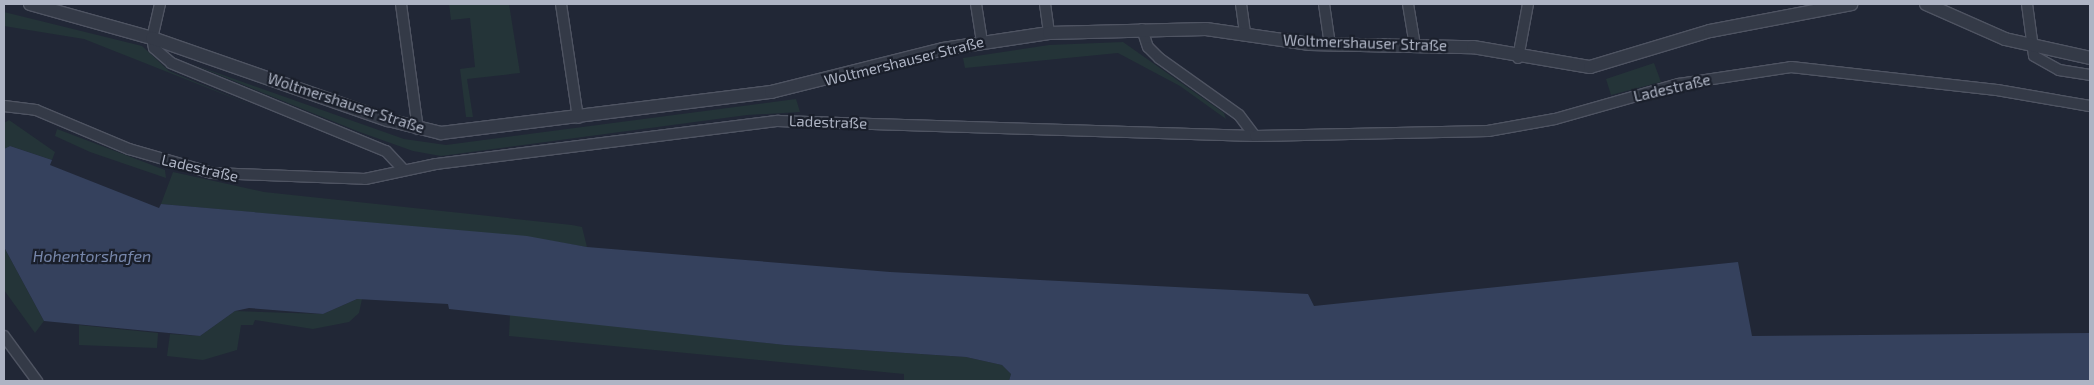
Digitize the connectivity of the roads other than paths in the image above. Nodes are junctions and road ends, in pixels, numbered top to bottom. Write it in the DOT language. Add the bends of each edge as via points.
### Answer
graph roads {
  1 [pos="30,4"];
  2 [pos="160,4"];
  3 [pos="401,4"];
  4 [pos="561,4"];
  5 [pos="976,4"];
  6 [pos="1045,4"];
  7 [pos="1242,4"];
  8 [pos="1324,4"];
  9 [pos="1408,4"];
  10 [pos="1528,4"];
  11 [pos="1851,4"];
  12 [pos="1930,4"];
  13 [pos="2028,4"];
  14 [pos="1142,29"];
  15 [pos="1049,33"];
  16 [pos="1245,34"];
  17 [pos="152,38"];
  18 [pos="982,41"];
  19 [pos="1330,44"];
  20 [pos="2030,45"];
  21 [pos="1415,46"];
  22 [pos="1518,58"];
  23 [pos="2090,58"];
  24 [pos="2090,75"];
  25 [pos="4,106"];
  26 [pos="2090,106"];
  27 [pos="578,118"];
  28 [pos="418,129"];
  29 [pos="1255,136"];
  30 [pos="404,170"];
  31 [pos="4,336"];
  32 [pos="37,381"];
  1 -- 17 [label="street, Woltmershauser Straße"];
  2 -- 17 [label="street"];
  3 -- 28 [label="street"];
  4 -- 27 [label="street"];
  5 -- 18 [label="street"];
  6 -- 15 [label="street"];
  7 -- 16 [label="street"];
  8 -- 19 [label="street"];
  9 -- 21 [label="street"];
  10 -- 22 [label="street"];
  11 -- 22 [label="street, Woltmershauser Straße" via="1710,31 1606,65 1571,66"];
  12 -- 20 [label="street" via="1977,29"];
  13 -- 20 [label="street"];
  14 -- 15 [label="street, Woltmershauser Straße"];
  14 -- 16 [label="street, Woltmershauser Straße"];
  14 -- 29 [label="street" via="1148,47 1159,58 1238,115"];
  15 -- 18 [label="street, Woltmershauser Straße"];
  16 -- 19 [label="street, Woltmershauser Straße"];
  17 -- 28 [label="street, Woltmershauser Straße"];
  17 -- 30 [label="street" via="154,48 171,63 386,151"];
  18 -- 27 [label="street, Woltmershauser Straße" via="771,92"];
  19 -- 21 [label="street, Woltmershauser Straße"];
  20 -- 23 [label="street"];
  20 -- 24 [label="street" via="2043,64"];
  21 -- 22 [label="street, Woltmershauser Straße" via="1473,48"];
  25 -- 30 [label="street, Ladestraße" via="36,110 129,149 212,173 365,179"];
  26 -- 29 [label="street, Ladestraße" via="1997,90 1791,67 1680,84 1520,127"];
  27 -- 28 [label="street, Woltmershauser Straße" via="470,132"];
  29 -- 30 [label="street, Ladestraße" via="777,121"];
  31 -- 32 [label="street"];
}
